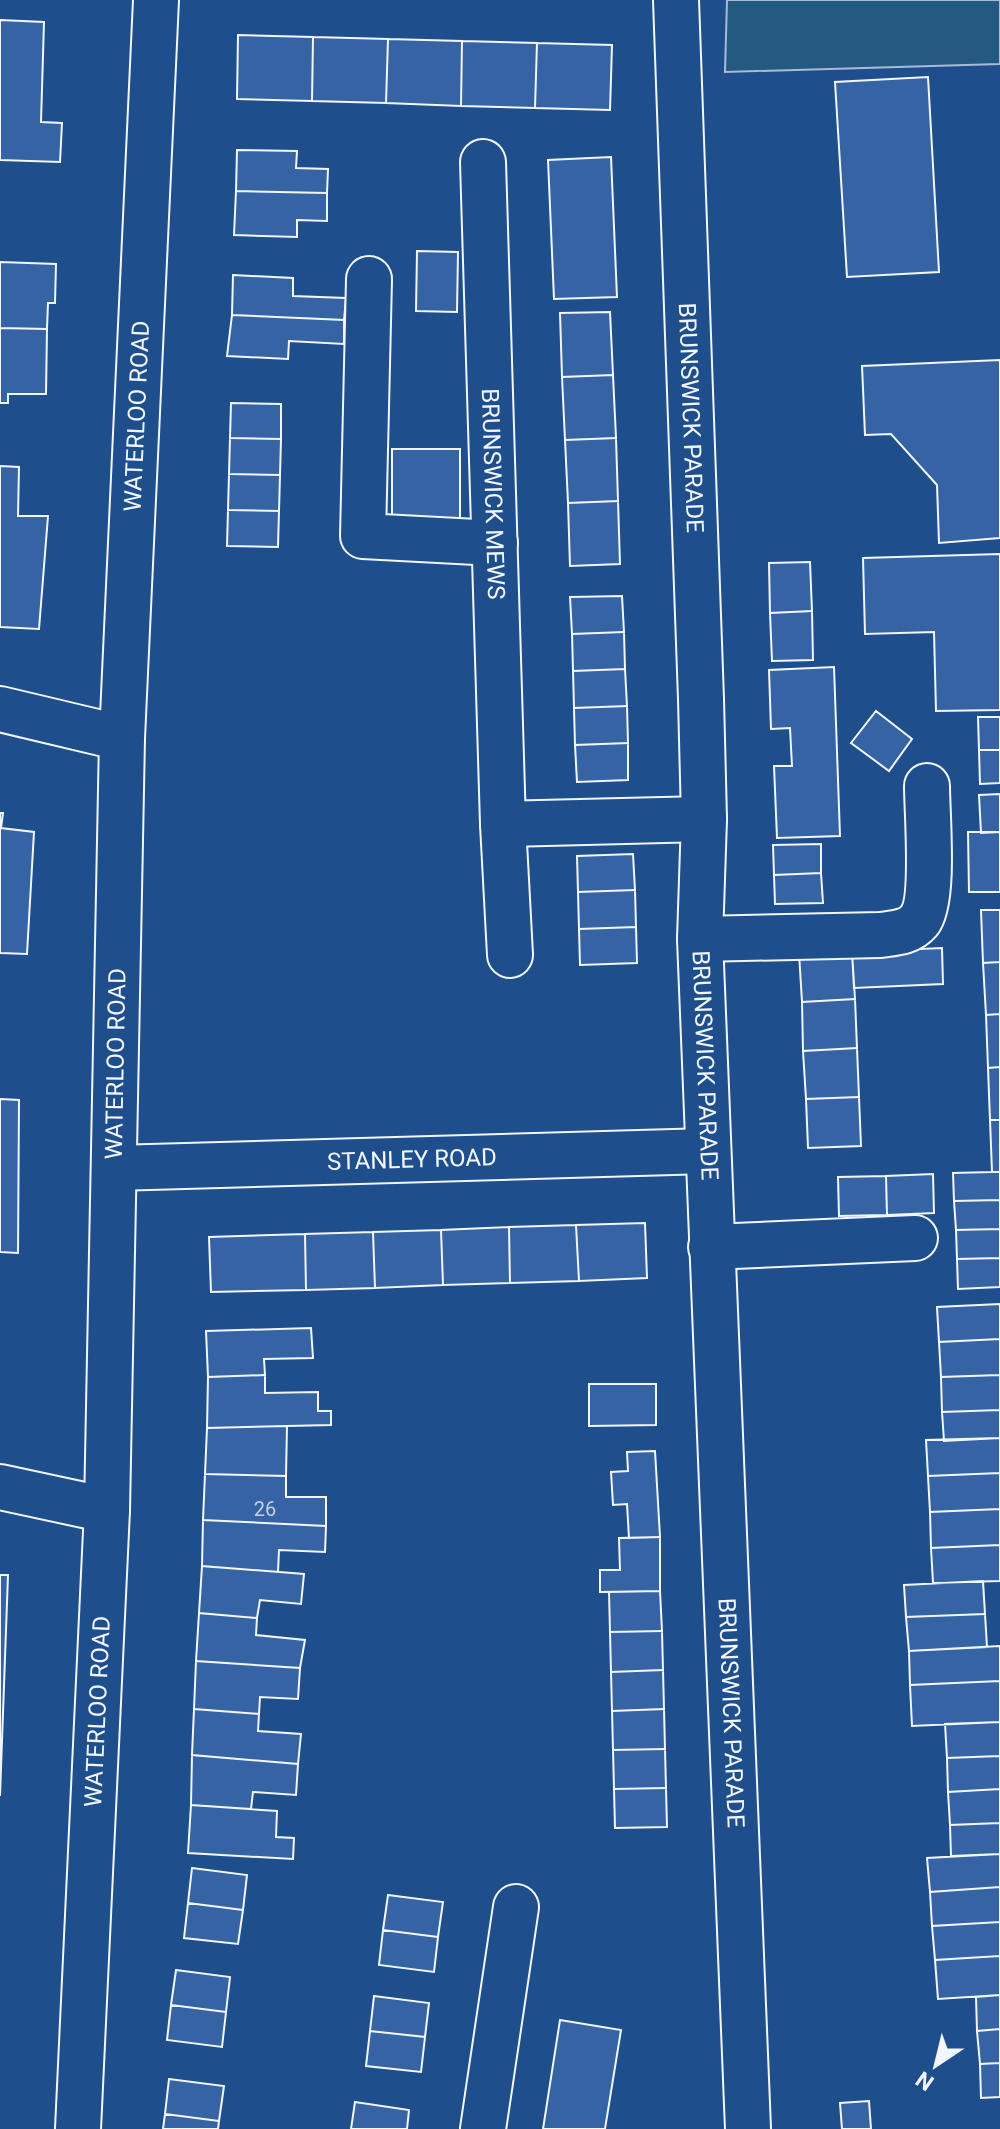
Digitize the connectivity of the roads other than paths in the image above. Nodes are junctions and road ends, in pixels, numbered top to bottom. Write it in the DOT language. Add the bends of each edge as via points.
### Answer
graph roads {
  1 [pos="156,0"];
  2 [pos="676,0"];
  3 [pos="483,162"];
  4 [pos="369,279"];
  5 [pos="495,543"];
  6 [pos="0,709"];
  7 [pos="122,738"];
  8 [pos="927,786"];
  9 [pos="704,819"];
  10 [pos="503,824"];
  11 [pos="700,939"];
  12 [pos="510,955"];
  13 [pos="708,1151"];
  14 [pos="114,1168"];
  15 [pos="915,1238"];
  16 [pos="711,1247"];
  17 [pos="0,1487"];
  18 [pos="107,1510"];
  19 [pos="516,1907"];
  20 [pos="78,2129"];
  21 [pos="483,2129"];
  22 [pos="748,2129"];
  1 -- 7 [label="street, WATERLOO ROAD"];
  2 -- 9 [label="street, BRUNSWICK PARADE"];
  3 -- 5 [label="street, BRUNSWICK MEWS"];
  4 -- 5 [label="street" via="363,536"];
  5 -- 10 [label="street, BRUNSWICK MEWS"];
  6 -- 7 [label="street"];
  7 -- 14 [label="street, WATERLOO ROAD"];
  8 -- 11 [label="street" via="928,898 913,927 880,935"];
  9 -- 10 [label="street"];
  9 -- 11 [label="street, BRUNSWICK PARADE"];
  10 -- 12 [label="street, BRUNSWICK MEWS"];
  11 -- 13 [label="street, BRUNSWICK PARADE"];
  13 -- 14 [label="street, STANLEY ROAD"];
  13 -- 16 [label="street, BRUNSWICK PARADE"];
  14 -- 18 [label="street, WATERLOO ROAD"];
  15 -- 16 [label="street"];
  16 -- 22 [label="street, BRUNSWICK PARADE"];
  17 -- 18 [label="street"];
  18 -- 20 [label="street, WATERLOO ROAD"];
  19 -- 21 [label="street"];
}
